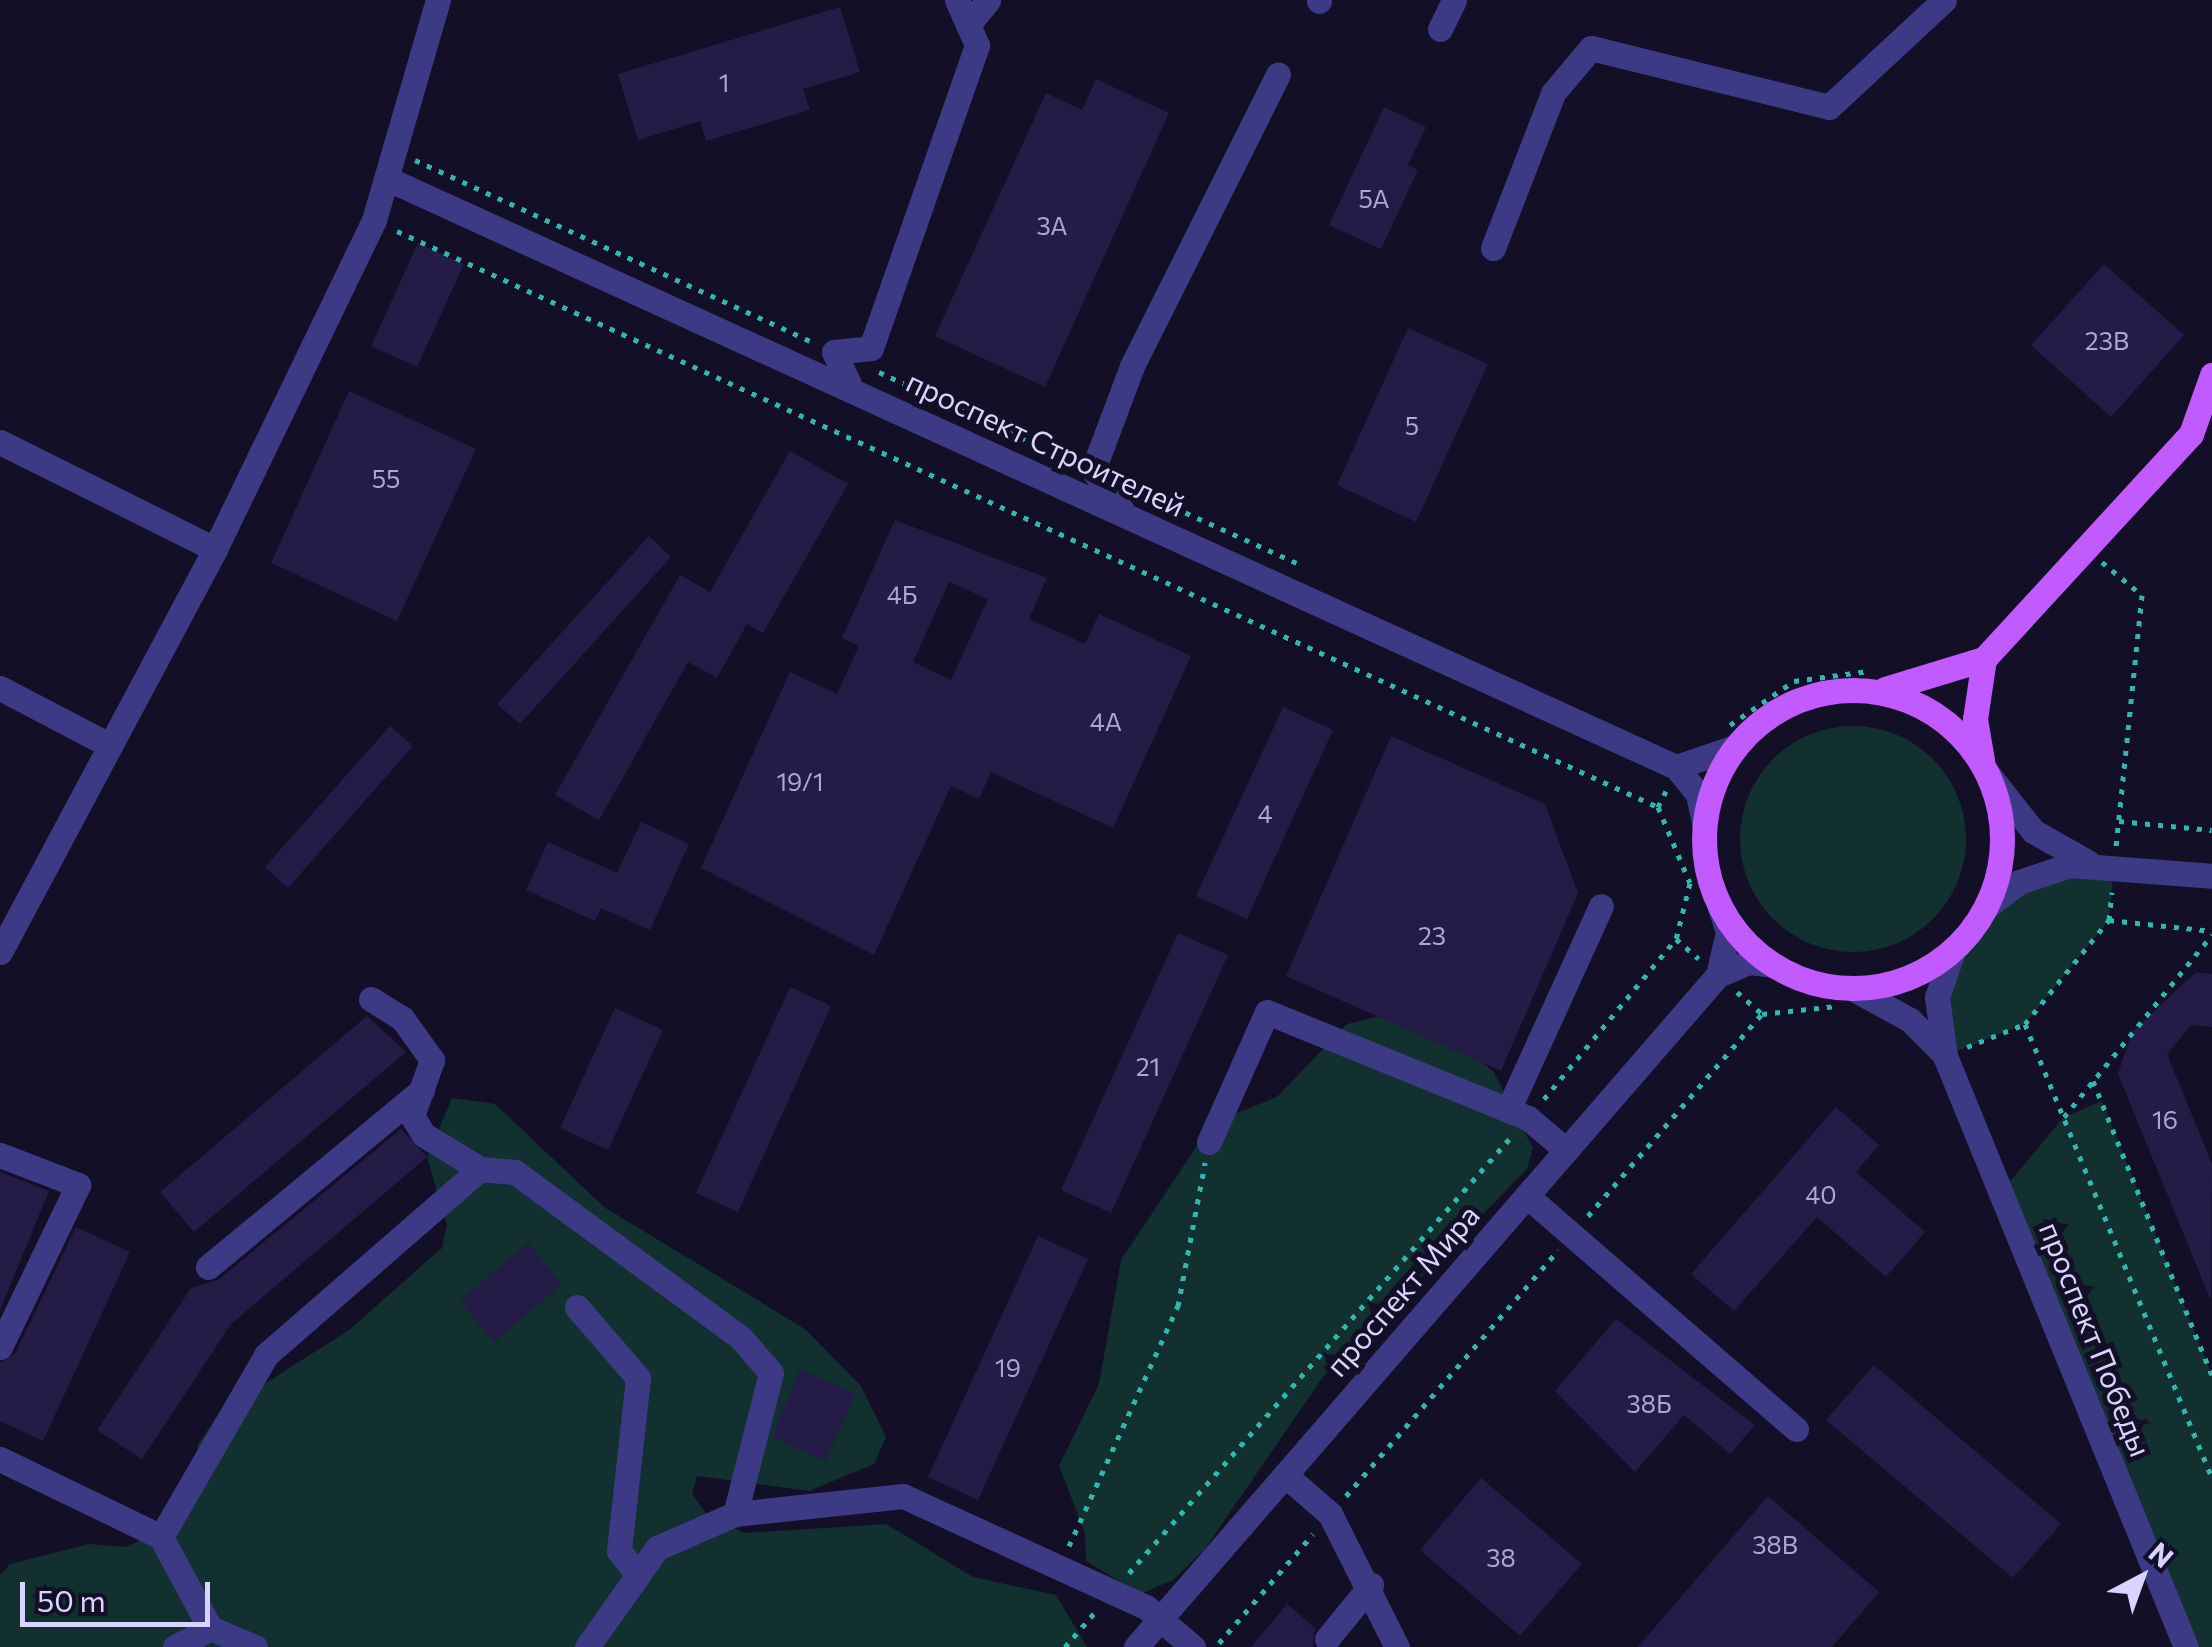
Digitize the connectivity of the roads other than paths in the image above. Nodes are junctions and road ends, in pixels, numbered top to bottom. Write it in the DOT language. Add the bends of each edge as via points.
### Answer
graph roads {
  1 [pos="957,0"];
  2 [pos="988,0"];
  3 [pos="1454,0"];
  4 [pos="1944,0"];
  5 [pos="438,6"];
  6 [pos="968,25"];
  7 [pos="1440,29"];
  8 [pos="1278,75"];
  9 [pos="388,179"];
  10 [pos="1493,248"];
  11 [pos="2212,376"];
  12 [pos="852,390"];
  13 [pos="2212,412"];
  14 [pos="2191,434"];
  15 [pos="0,442"];
  16 [pos="1126,516"];
  17 [pos="215,550"];
  18 [pos="1984,659"];
  19 [pos="0,688"];
  20 [pos="1854,690"];
  21 [pos="1728,740"];
  22 [pos="104,744"];
  23 [pos="1676,767"];
  24 [pos="1988,774"];
  25 [pos="1704,823"];
  26 [pos="2089,864"];
  27 [pos="2212,876"];
  28 [pos="1718,904"];
  29 [pos="1600,906"];
  30 [pos="1986,907"];
  31 [pos="1952,951"];
  32 [pos="0,952"];
  33 [pos="1773,965"];
  34 [pos="1718,975"];
  35 [pos="1852,988"];
  36 [pos="371,999"];
  37 [pos="1946,1056"];
  38 [pos="422,1090"];
  39 [pos="1518,1114"];
  40 [pos="1208,1142"];
  41 [pos="1566,1150"];
  42 [pos="0,1154"];
  43 [pos="480,1169"];
  44 [pos="1527,1196"];
  45 [pos="208,1266"];
  46 [pos="577,1307"];
  47 [pos="0,1347"];
  48 [pos="1796,1428"];
  49 [pos="0,1460"];
  50 [pos="1285,1475"];
  51 [pos="735,1514"];
  52 [pos="161,1537"];
  53 [pos="638,1575"];
  54 [pos="1372,1585"];
  55 [pos="1160,1619"];
  56 [pos="210,1628"];
  57 [pos="1327,1638"];
  58 [pos="175,1647"];
  59 [pos="254,1647"];
  60 [pos="588,1647"];
  61 [pos="1136,1647"];
  62 [pos="1192,1647"];
  63 [pos="1397,1647"];
  64 [pos="2186,1647"];
  1 -- 6 [label="street"];
  2 -- 6 [label="street"];
  3 -- 7 [label="street"];
  4 -- 10 [label="street" via="1829,107 1591,48 1554,93"];
  5 -- 9 [label="street"];
  6 -- 12 [label="street" via="977,46 871,348 834,352"];
  8 -- 16 [label="street" via="1132,366 1093,470"];
  9 -- 12 [label="street, проспект Строителей"];
  9 -- 17 [label="street"];
  11 -- 14 [label="main road"];
  12 -- 16 [label="street, проспект Строителей"];
  13 -- 14 [label="street"];
  14 -- 18 [label="main road"];
  15 -- 17 [label="street"];
  16 -- 23 [label="street, проспект Строителей"];
  17 -- 22 [label="street"];
  18 -- 20 [label="main road" via="1928,682"];
  18 -- 24 [label="main road" via="1975,719"];
  19 -- 22 [label="street"];
  20 -- 21 [label="main road" via="1788,705"];
  20 -- 24 [label="main road" via="1933,713"];
  21 -- 23 [label="street"];
  21 -- 25 [label="main road"];
  22 -- 32 [label="street"];
  23 -- 25 [label="street" via="1698,794"];
  24 -- 26 [label="street" via="2033,831"];
  24 -- 30 [label="main road" via="2002,855"];
  25 -- 28 [label="main road"];
  26 -- 27 [label="street"];
  26 -- 30 [label="street" via="2035,874"];
  28 -- 33 [label="main road"];
  28 -- 34 [label="street" via="1728,932"];
  29 -- 39 [label="street"];
  30 -- 31 [label="main road"];
  31 -- 35 [label="main road" via="1906,979"];
  31 -- 37 [label="street" via="1937,997"];
  33 -- 34 [label="street" via="1749,962"];
  33 -- 35 [label="main road"];
  34 -- 41 [label="street, проспект Мира"];
  35 -- 37 [label="street" via="1910,1020"];
  36 -- 38 [label="street" via="422,1040 432,1060"];
  37 -- 64 [label="street, проспект Победы"];
  38 -- 43 [label="street" via="412,1116 424,1135"];
  38 -- 45 [label="street"];
  39 -- 40 [label="street" via="1267,1012"];
  39 -- 41 [label="street"];
  41 -- 44 [label="street, проспект Мира"];
  42 -- 47 [label="street" via="78,1185"];
  43 -- 51 [label="street" via="516,1172 741,1338 771,1373"];
  43 -- 52 [label="street" via="266,1355"];
  44 -- 48 [label="street"];
  44 -- 50 [label="street, проспект Мира"];
  46 -- 53 [label="street" via="638,1378 619,1550"];
  49 -- 52 [label="street"];
  50 -- 54 [label="street" via="1330,1514"];
  50 -- 55 [label="street, проспект Мира"];
  51 -- 53 [label="street" via="657,1548"];
  51 -- 55 [label="street" via="903,1496"];
  52 -- 56 [label="street"];
  53 -- 60 [label="street"];
  54 -- 57 [label="street"];
  54 -- 63 [label="street"];
  55 -- 61 [label="street, проспект Мира"];
  55 -- 62 [label="street"];
  56 -- 58 [label="street"];
  56 -- 59 [label="street"];
}
